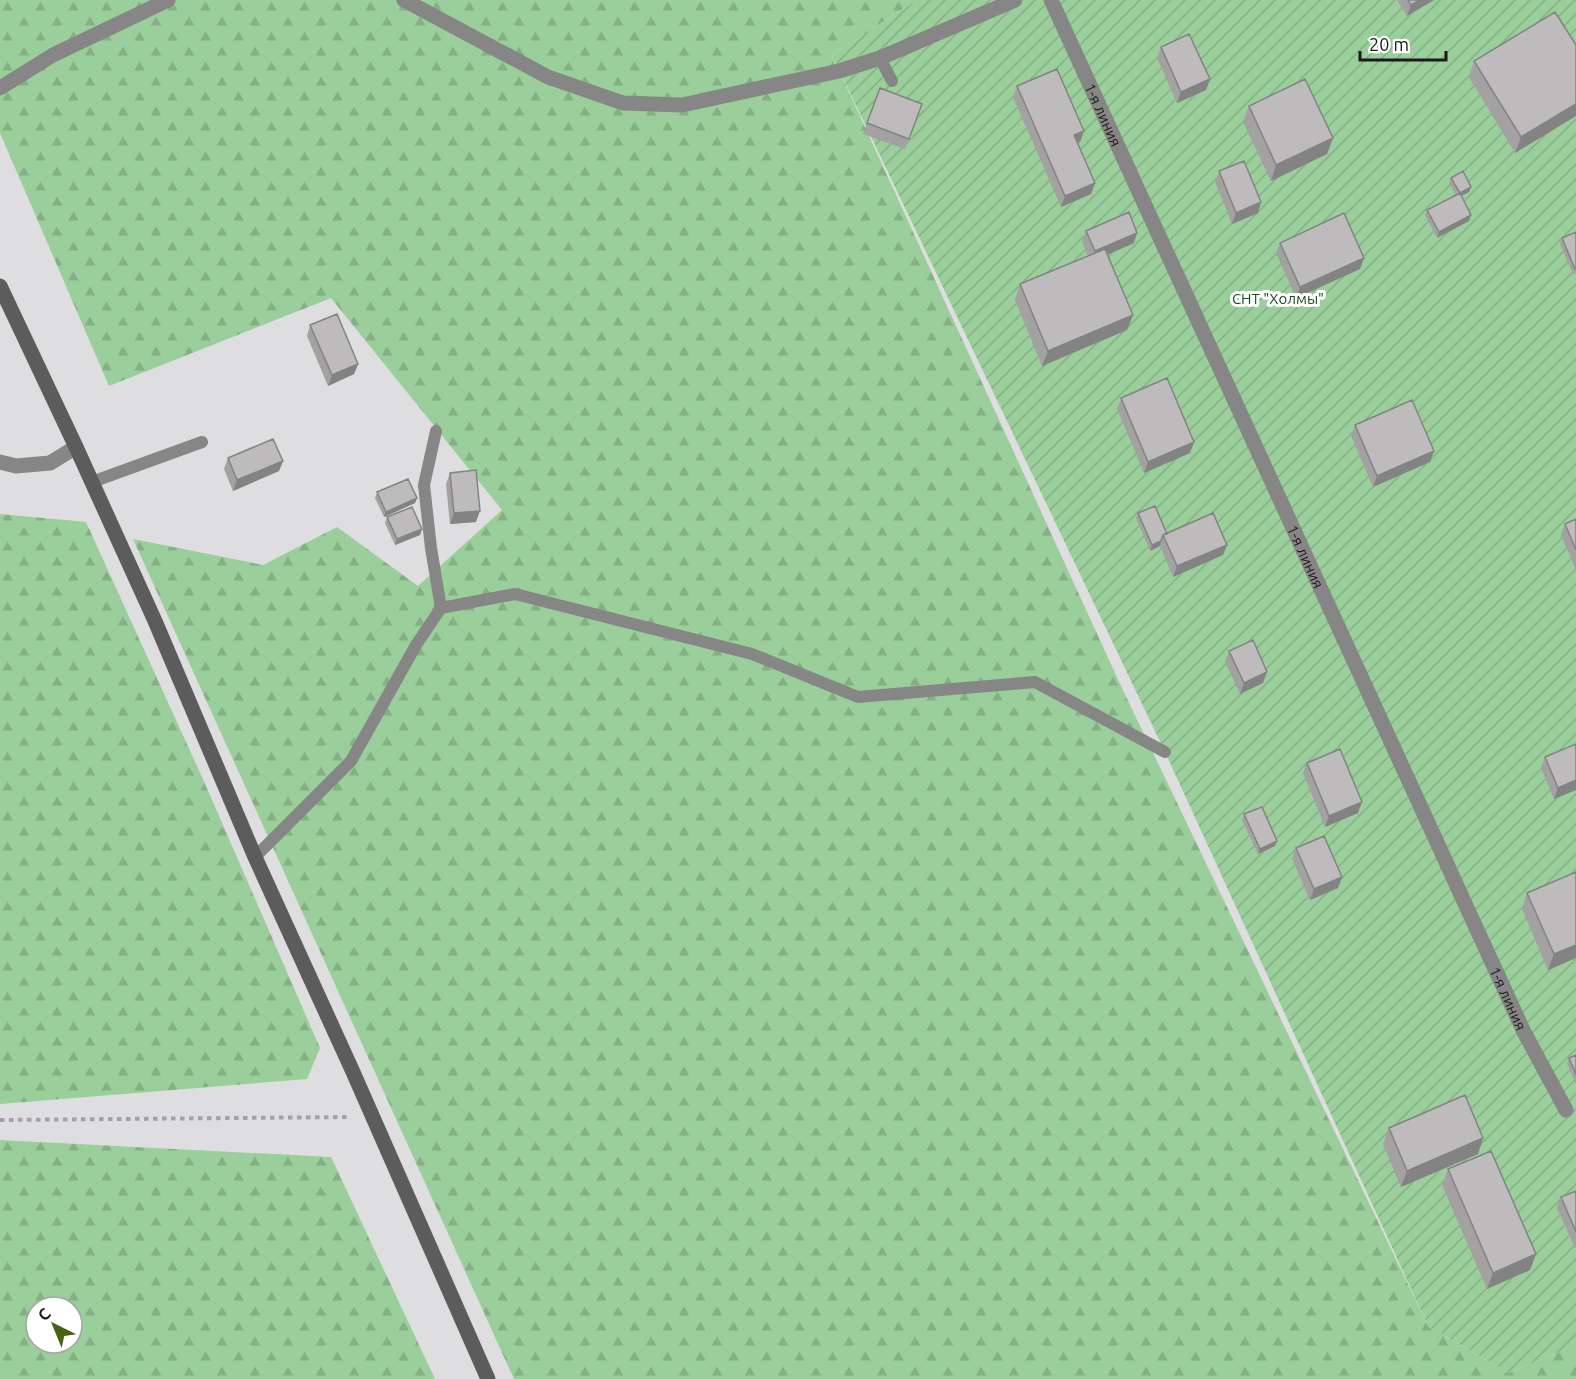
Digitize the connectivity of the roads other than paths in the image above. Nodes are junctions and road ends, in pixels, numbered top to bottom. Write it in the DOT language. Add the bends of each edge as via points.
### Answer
graph roads {
  1 [pos="168,0"];
  2 [pos="404,0"];
  3 [pos="1015,0"];
  4 [pos="1051,0"];
  5 [pos="880,58"];
  6 [pos="892,81"];
  7 [pos="0,87"];
  8 [pos="0,286"];
  9 [pos="436,431"];
  10 [pos="202,442"];
  11 [pos="76,447"];
  12 [pos="0,462"];
  13 [pos="92,483"];
  14 [pos="441,608"];
  15 [pos="1165,753"];
  16 [pos="255,857"];
  17 [pos="1566,1110"];
  18 [pos="488,1379"];
  1 -- 7 [label="street" via="52,55"];
  2 -- 5 [label="street" via="548,76 623,103 682,105 839,71"];
  3 -- 5 [label="street"];
  4 -- 17 [label="street, 1-я линия" via="1518,1019"];
  5 -- 6 [label="lane"];
  8 -- 11 [label="main road"];
  9 -- 14 [label="lane" via="424,485"];
  10 -- 13 [label="lane"];
  11 -- 12 [label="street" via="50,463"];
  11 -- 13 [label="main road"];
  13 -- 16 [label="main road"];
  14 -- 15 [label="lane" via="515,594 752,654 858,697 1035,682"];
  14 -- 16 [label="lane" via="351,761"];
  16 -- 18 [label="main road"];
}
